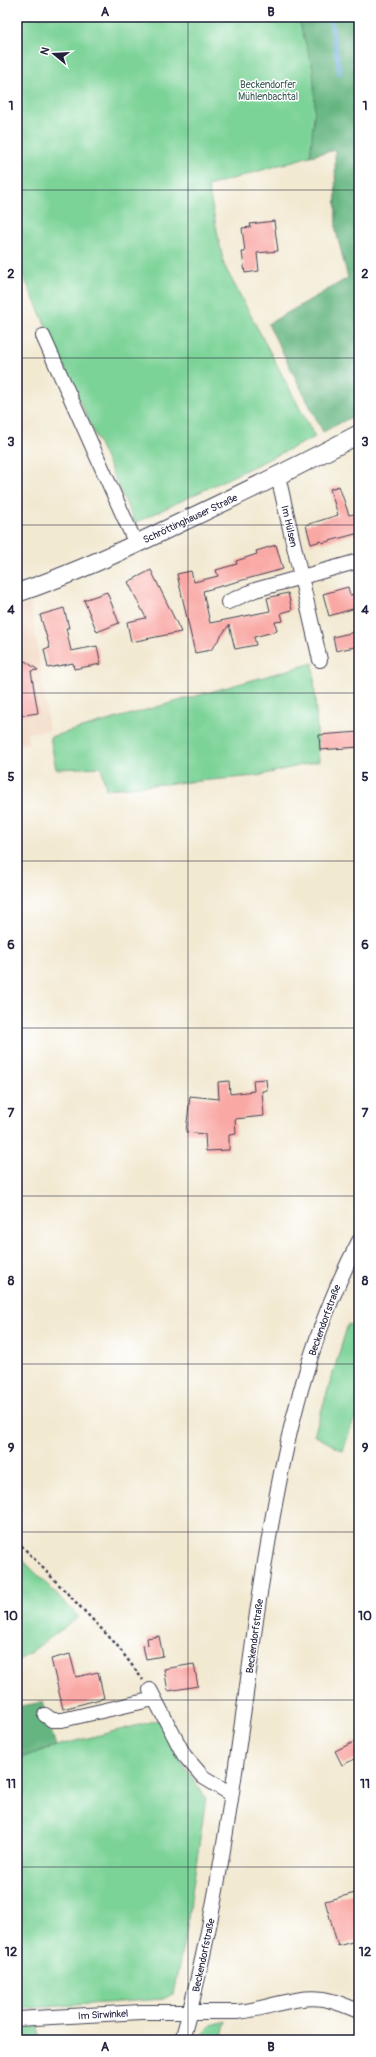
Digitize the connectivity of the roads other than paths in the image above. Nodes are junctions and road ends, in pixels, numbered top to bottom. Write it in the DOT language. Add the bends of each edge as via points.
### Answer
graph roads {
  1 [pos="43,336"];
  2 [pos="359,434"];
  3 [pos="278,476"];
  4 [pos="136,544"];
  5 [pos="359,561"];
  6 [pos="301,576"];
  7 [pos="17,593"];
  8 [pos="228,602"];
  9 [pos="320,660"];
  10 [pos="359,1241"];
  11 [pos="45,1715"];
  12 [pos="231,1794"];
  13 [pos="359,2012"];
  14 [pos="190,2013"];
  15 [pos="17,2019"];
  16 [pos="182,2040"];
  1 -- 4 [label="street"];
  2 -- 3 [label="main road, Schröttinghauser Straße"];
  3 -- 4 [label="main road, Schröttinghauser Straße"];
  3 -- 6 [label="street, Im Hülsen"];
  4 -- 7 [label="main road, Schröttinghauser Straße" via="75,572"];
  5 -- 6 [label="street"];
  6 -- 8 [label="street" via="255,590"];
  6 -- 9 [label="street, Im Hülsen"];
  10 -- 12 [label="street, Beckendorfstraße" via="342,1272 314,1348 287,1440 271,1521"];
  11 -- 12 [label="street" via="52,1720 62,1720 152,1695 184,1755 203,1777"];
  12 -- 14 [label="street, Beckendorfstraße" via="207,1942"];
  13 -- 14 [label="street, Im Sirwinkel" via="323,1999 308,1999 252,2011"];
  14 -- 15 [label="street, Im Sirwinkel" via="141,2012"];
  14 -- 16 [label="street, Beckendorfstraße"];
}
